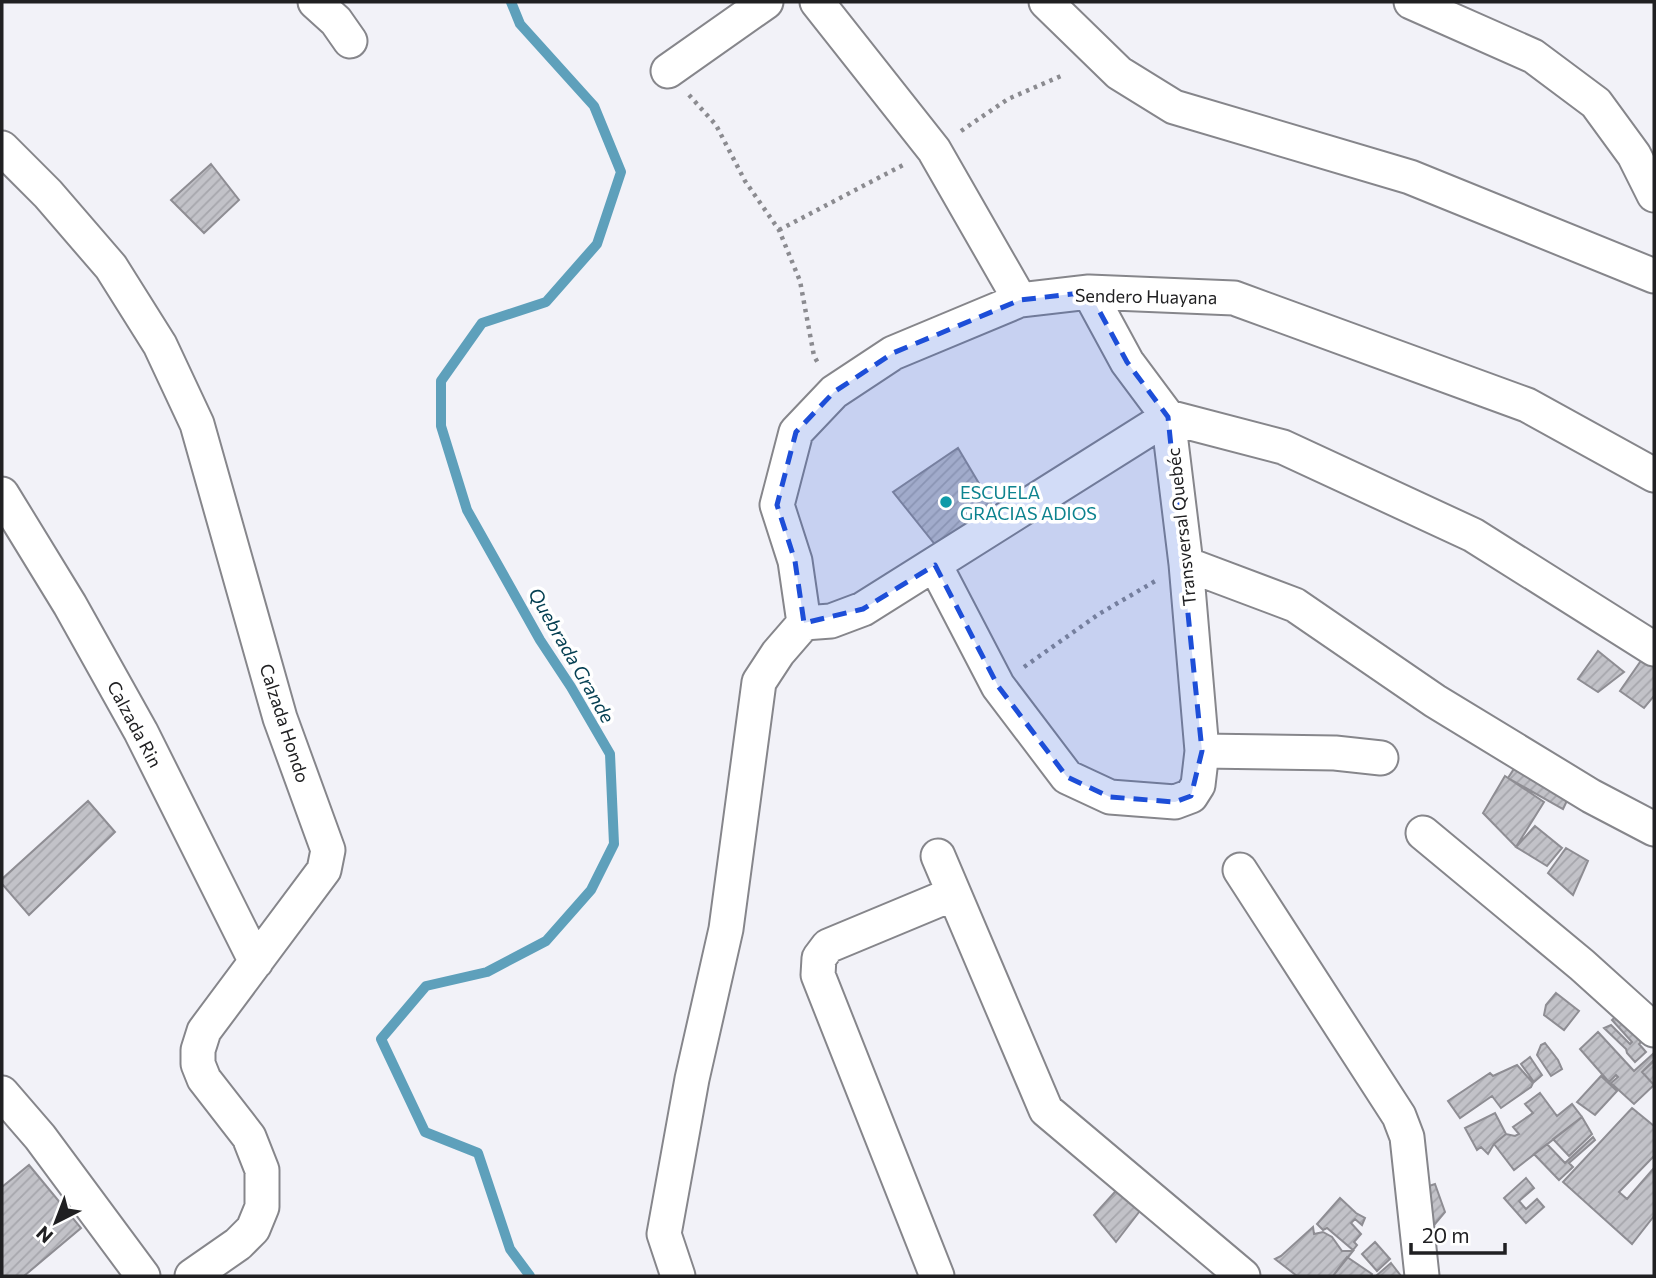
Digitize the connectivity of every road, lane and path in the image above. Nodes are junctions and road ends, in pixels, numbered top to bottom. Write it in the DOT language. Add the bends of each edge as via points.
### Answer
graph roads {
  1 [pos="316,2"];
  2 [pos="766,2"];
  3 [pos="817,2"];
  4 [pos="1046,2"];
  5 [pos="1412,2"];
  6 [pos="350,41"];
  7 [pos="668,71"];
  8 [pos="2,148"];
  9 [pos="1654,195"];
  10 [pos="1654,276"];
  11 [pos="1089,292"];
  12 [pos="1020,300"];
  13 [pos="834,392"];
  14 [pos="1168,417"];
  15 [pos="1654,475"];
  16 [pos="2,494"];
  17 [pos="1186,564"];
  18 [pos="935,565"];
  19 [pos="804,623"];
  20 [pos="1654,649"];
  21 [pos="998,686"];
  22 [pos="1202,751"];
  23 [pos="1381,758"];
  24 [pos="1654,829"];
  25 [pos="1423,833"];
  26 [pos="938,856"];
  27 [pos="1240,870"];
  28 [pos="953,894"];
  29 [pos="256,962"];
  30 [pos="1654,1030"];
  31 [pos="2,1093"];
  32 [pos="143,1276"];
  33 [pos="192,1276"];
  34 [pos="678,1276"];
  35 [pos="937,1276"];
  36 [pos="1243,1276"];
  37 [pos="1422,1276"];
  1 -- 6 [label="street"];
  2 -- 7 [label="street"];
  3 -- 12 [label="street" via="934,150"];
  4 -- 10 [label="street" via="1119,74 1174,107 1410,177"];
  5 -- 9 [label="street" via="1533,55 1596,103 1634,155"];
  7 -- 13 [label="path" via="716,125 745,181 779,230 800,281 814,356"];
  8 -- 29 [label="street, Calzada Hondo" via="111,267 160,345 197,424 280,718 328,850 324,870"];
  11 -- 12 [label="street, Sendero Huayana"];
  11 -- 14 [label="street, Transversal Quebéc" via="1128,362"];
  11 -- 15 [label="street, Sendero Huayana" via="1234,298 1527,405"];
  12 -- 13 [label="street, Sendero Huayana" via="892,353"];
  13 -- 19 [label="street, Sendero Huayana" via="796,432 776,505 795,561"];
  14 -- 17 [label="street, Transversal Quebéc"];
  14 -- 18 [label="street"];
  14 -- 20 [label="street" via="1283,447 1473,535"];
  16 -- 29 [label="street, Calzada Rin" via="141,732"];
  17 -- 21 [label="path" via="1099,614"];
  17 -- 22 [label="street, Transversal Quebéc"];
  17 -- 24 [label="street" via="1295,604 1435,701"];
  18 -- 19 [label="street" via="863,609 831,621"];
  18 -- 21 [label="street"];
  19 -- 34 [label="street" via="759,682 726,929 664,1234"];
  21 -- 22 [label="street, Transversal Quebéc" via="1067,777 1111,797 1175,802 1191,796 1198,785"];
  22 -- 23 [label="street"];
  25 -- 30 [label="street"];
  26 -- 28 [label="street"];
  27 -- 37 [label="street" via="1399,1116 1407,1138"];
  28 -- 35 [label="street" via="828,946 819,958 818,975"];
  28 -- 36 [label="street" via="1046,1110"];
  29 -- 33 [label="street, Calzada Hondo" via="204,1031 198,1064 204,1079 249,1138 262,1170 262,1207 253,1229 238,1244"];
  31 -- 32 [label="street"];
}
